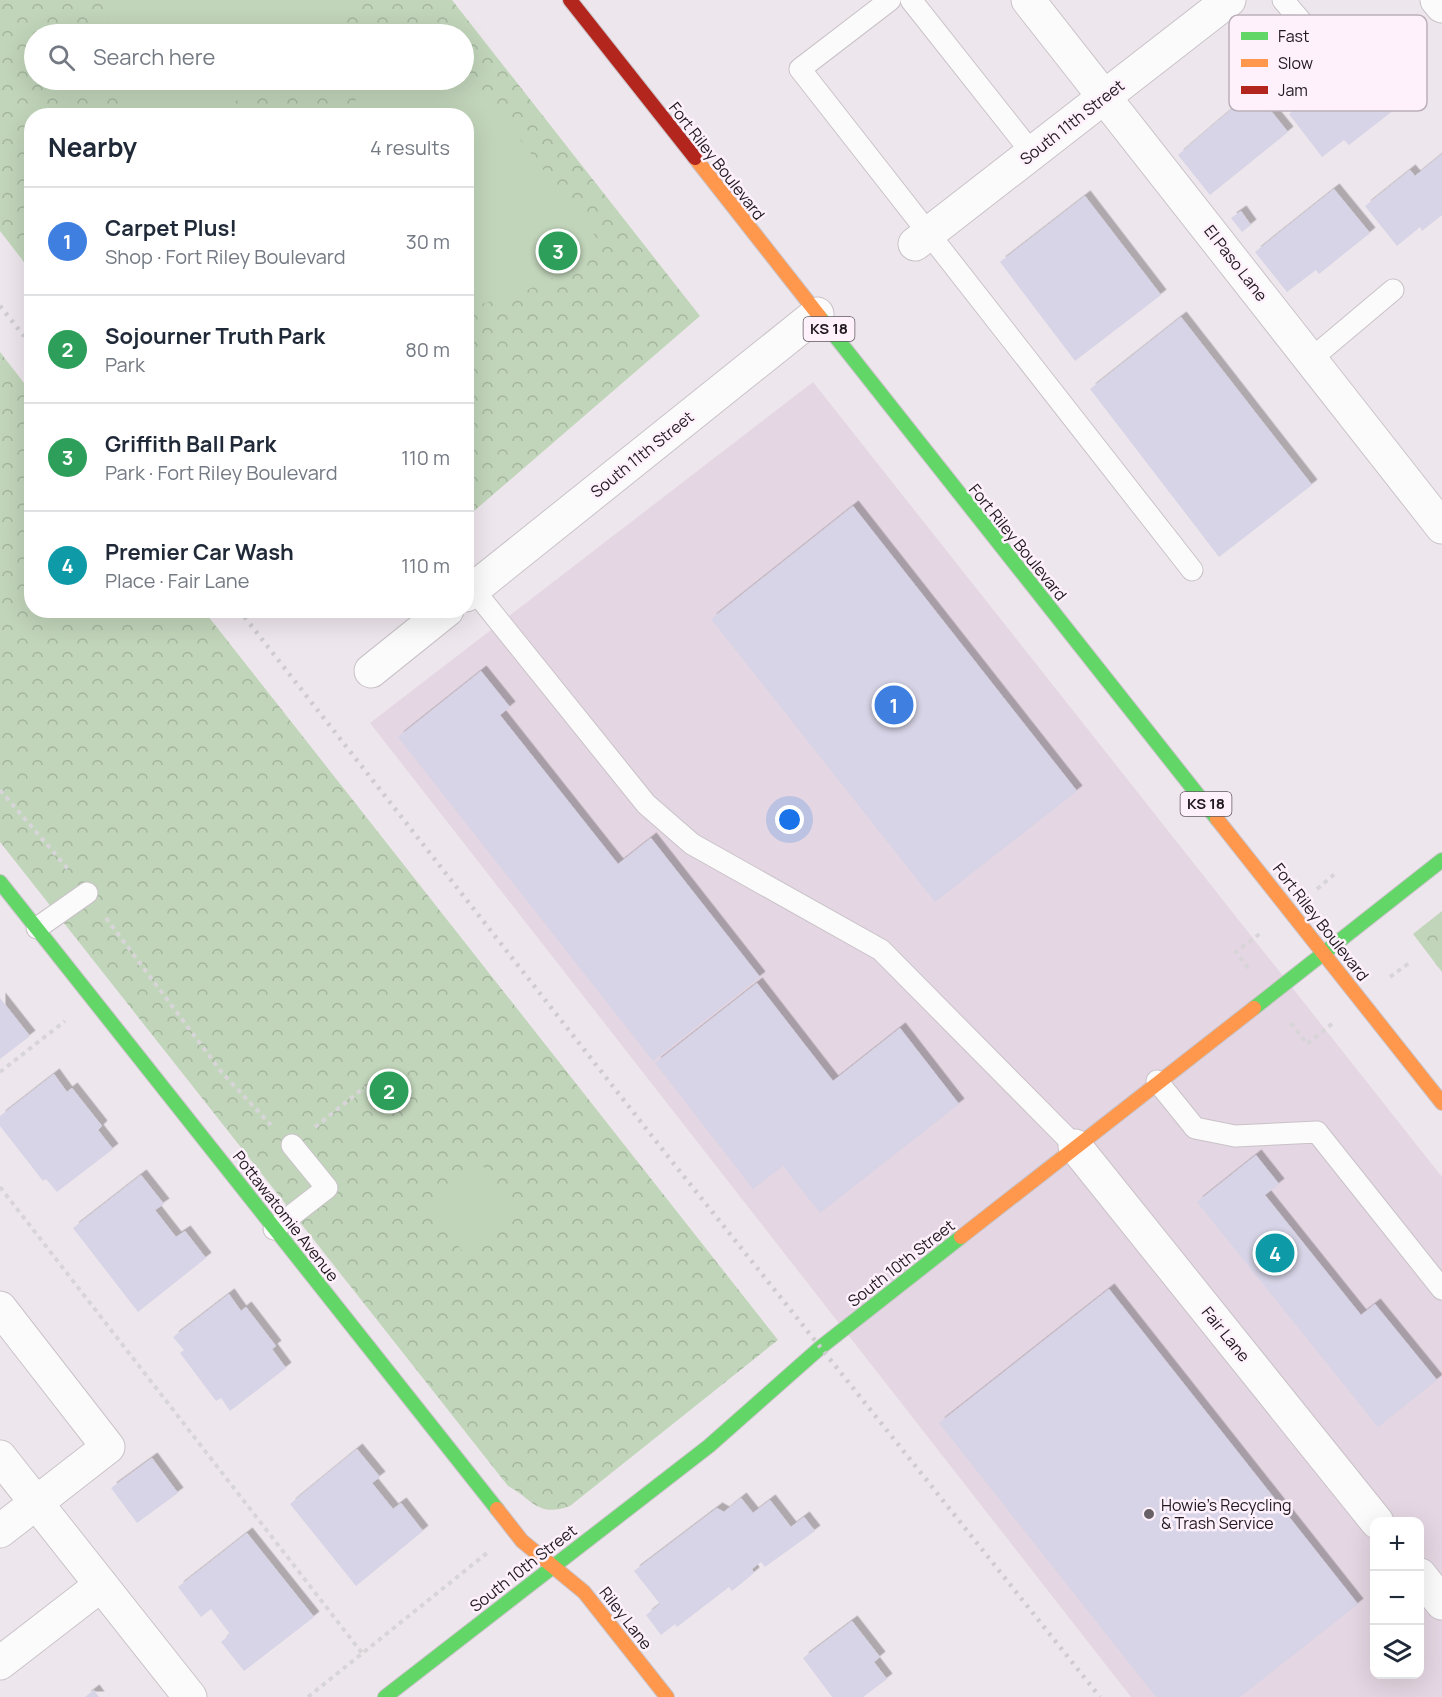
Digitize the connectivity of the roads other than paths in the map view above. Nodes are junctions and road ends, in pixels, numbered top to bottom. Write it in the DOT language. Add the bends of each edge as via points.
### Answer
graph roads {
  1 [pos="570,0"];
  2 [pos="890,0"];
  3 [pos="911,0"];
  4 [pos="1028,0"];
  5 [pos="1229,0"];
  6 [pos="1283,0"];
  7 [pos="1437,0"];
  8 [pos="1442,6"];
  9 [pos="1296,15"];
  10 [pos="1105,96"];
  11 [pos="1032,153"];
  12 [pos="923,238"];
  13 [pos="1394,290"];
  14 [pos="817,314"];
  15 [pos="1311,359"];
  16 [pos="1442,527"];
  17 [pos="1192,570"];
  18 [pos="474,589"];
  19 [pos="474,597"];
  20 [pos="437,618"];
  21 [pos="371,671"];
  22 [pos="1442,860"];
  23 [pos="0,882"];
  24 [pos="87,893"];
  25 [pos="37,928"];
  26 [pos="1324,951"];
  27 [pos="1157,1081"];
  28 [pos="1442,1103"];
  29 [pos="292,1145"];
  30 [pos="1075,1146"];
  31 [pos="274,1229"];
  32 [pos="1442,1288"];
  33 [pos="0,1308"];
  34 [pos="0,1457"];
  35 [pos="37,1503"];
  36 [pos="1374,1517"];
  37 [pos="0,1531"];
  38 [pos="552,1565"];
  39 [pos="1424,1581"];
  40 [pos="101,1585"];
  41 [pos="1442,1603"];
  42 [pos="0,1663"];
  43 [pos="190,1697"];
  44 [pos="385,1697"];
  45 [pos="668,1697"];
  1 -- 14 [label="main road, Fort Riley Boulevard / KS 18"];
  2 -- 12 [label="lane" via="800,69"];
  3 -- 11 [label="lane"];
  4 -- 10 [label="street, El Paso Lane"];
  5 -- 10 [label="street, South 11th Street"];
  6 -- 9 [label="lane"];
  7 -- 8 [label="street"];
  10 -- 11 [label="street, South 11th Street"];
  10 -- 15 [label="street, El Paso Lane"];
  11 -- 12 [label="street, South 11th Street"];
  12 -- 17 [label="lane"];
  13 -- 15 [label="lane"];
  14 -- 18 [label="street, South 11th Street"];
  14 -- 26 [label="main road, Fort Riley Boulevard / KS 18"];
  15 -- 16 [label="street, El Paso Lane"];
  19 -- 30 [label="lane" via="646,804 692,844 881,950"];
  20 -- 21 [label="street"];
  22 -- 26 [label="main road, South 10th Street"];
  23 -- 25 [label="main road, Pottawatomie Avenue"];
  24 -- 25 [label="lane"];
  25 -- 31 [label="main road, Pottawatomie Avenue"];
  26 -- 27 [label="main road, South 10th Street"];
  26 -- 28 [label="main road, Fort Riley Boulevard / KS 18"];
  27 -- 30 [label="main road, South 10th Street"];
  27 -- 32 [label="lane" via="1195,1128 1236,1136 1317,1132"];
  29 -- 31 [label="lane" via="327,1188"];
  30 -- 36 [label="street, Fair Lane"];
  30 -- 38 [label="main road, South 10th Street" via="821,1347 709,1446"];
  31 -- 38 [label="main road, Pottawatomie Avenue" via="514,1531"];
  33 -- 35 [label="street" via="108,1447"];
  34 -- 35 [label="street"];
  35 -- 37 [label="street"];
  35 -- 40 [label="street"];
  38 -- 44 [label="main road, South 10th Street"];
  38 -- 45 [label="main road, Riley Lane" via="584,1592"];
  39 -- 41 [label="street"];
  40 -- 42 [label="street"];
  40 -- 43 [label="street"];
}
